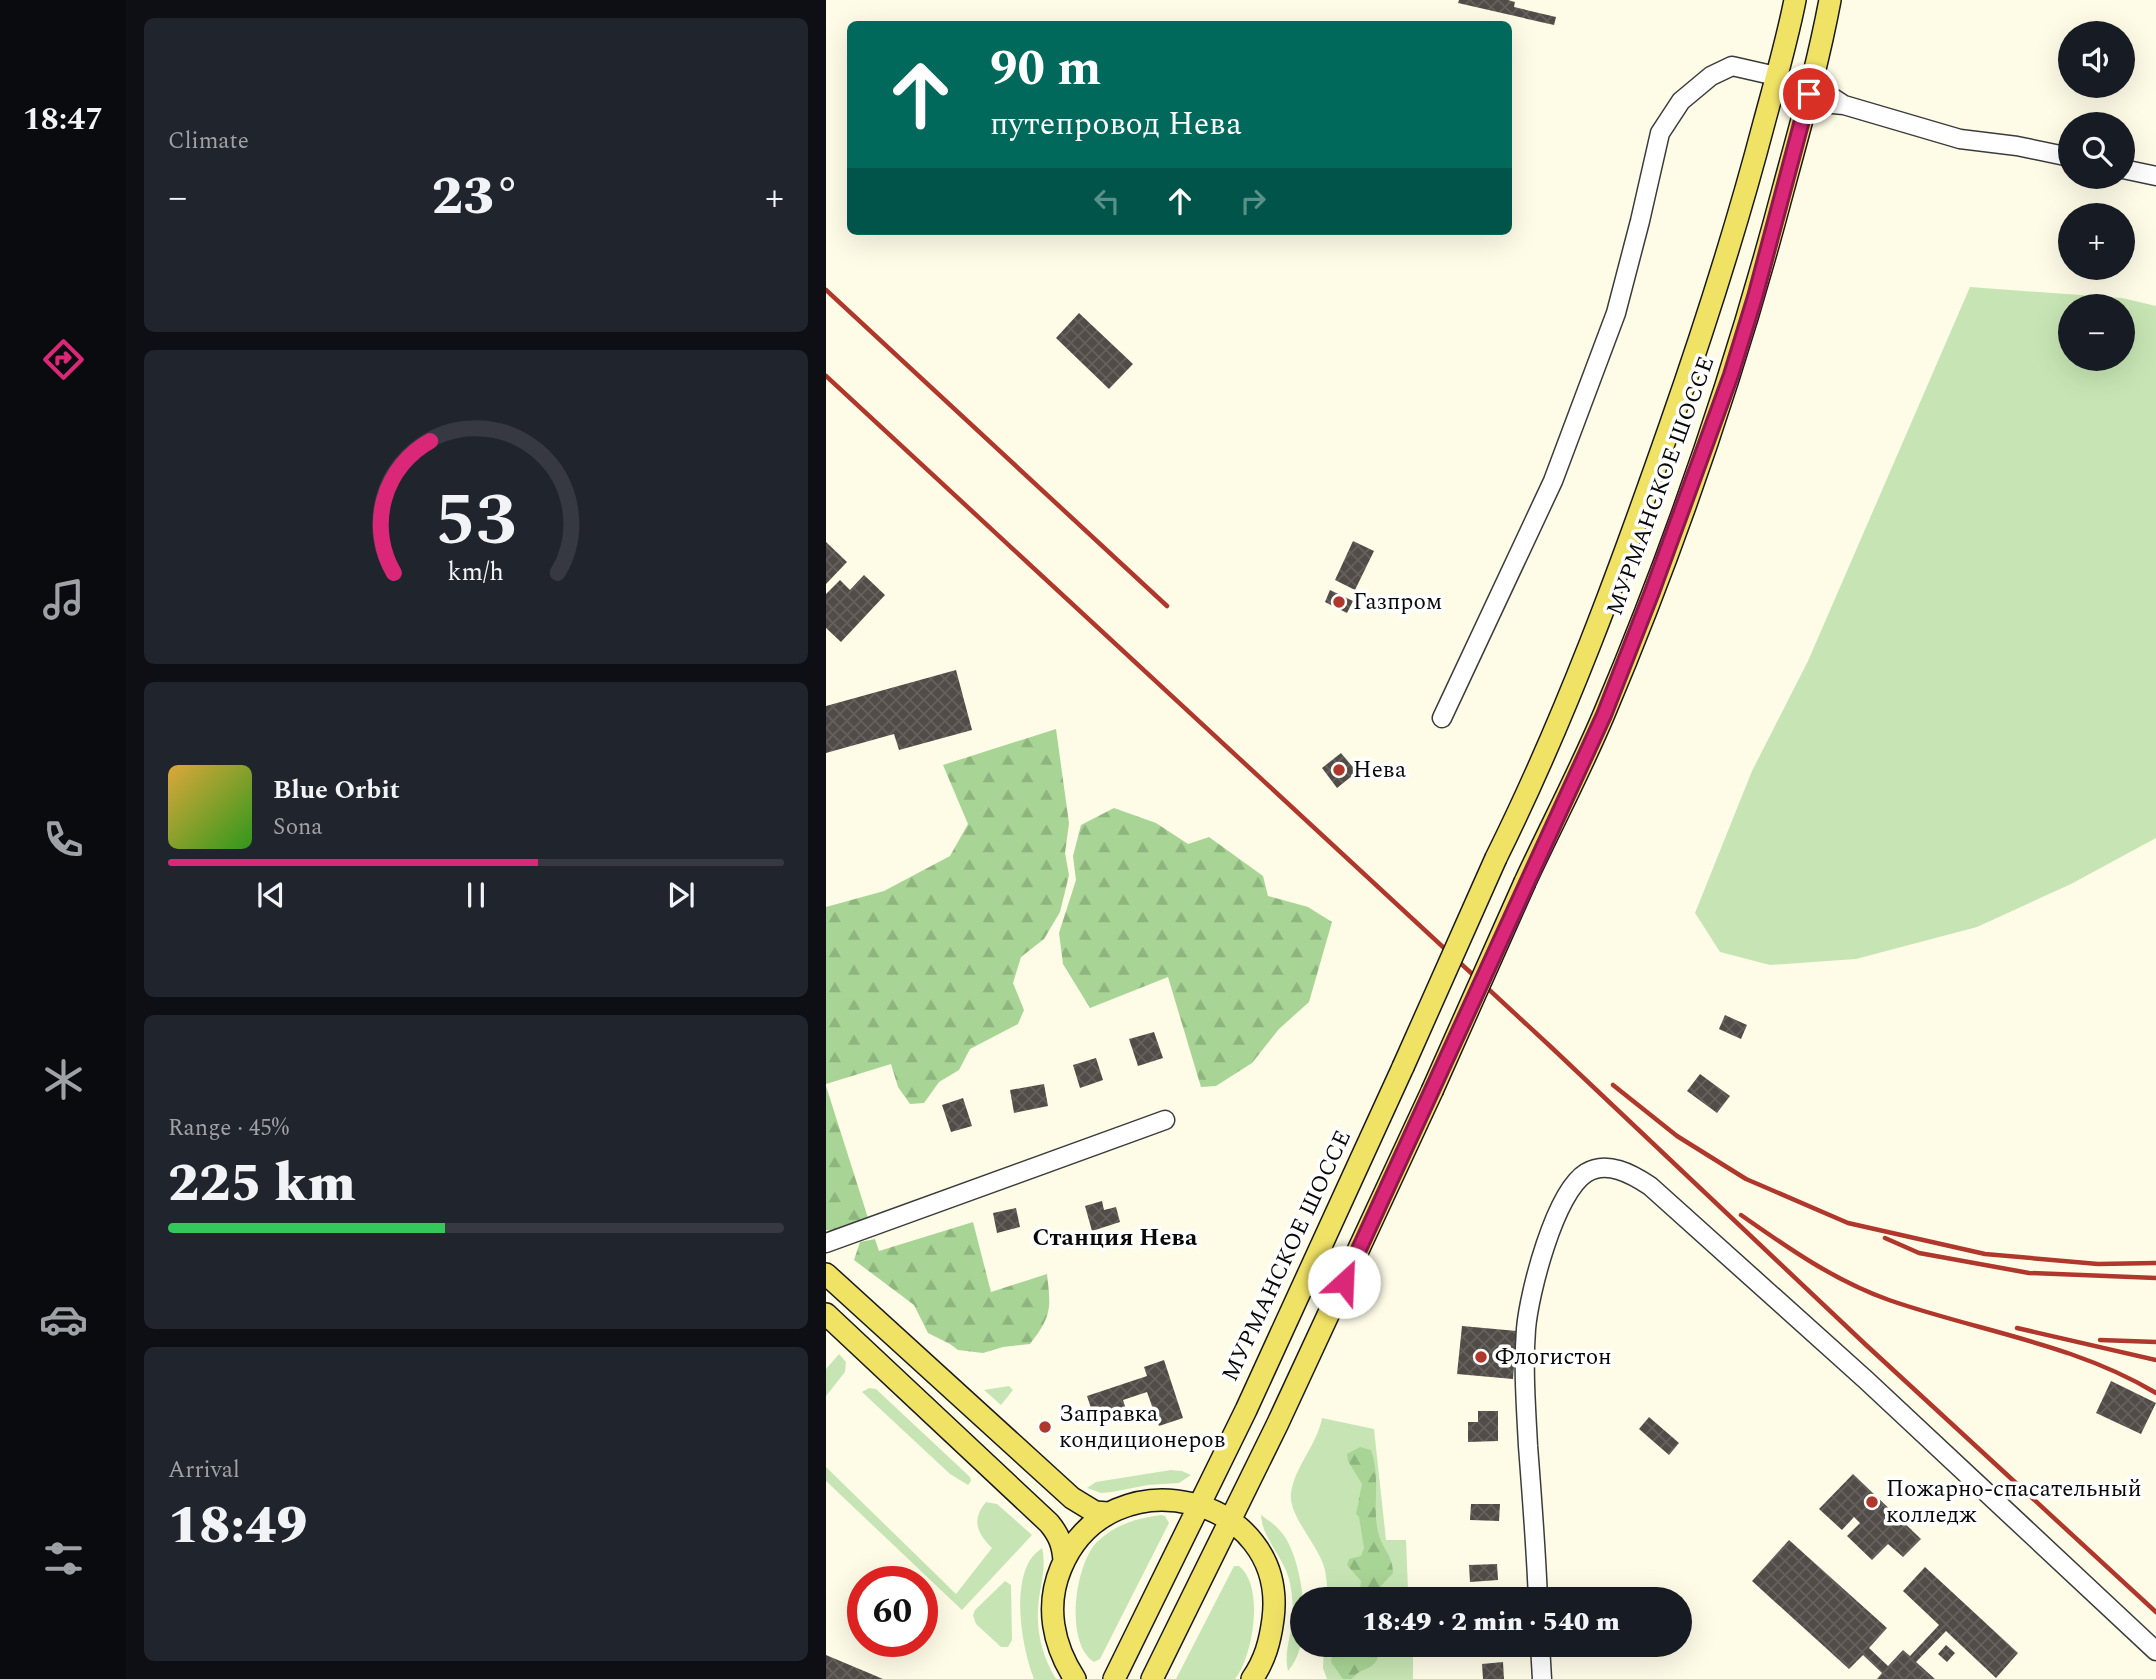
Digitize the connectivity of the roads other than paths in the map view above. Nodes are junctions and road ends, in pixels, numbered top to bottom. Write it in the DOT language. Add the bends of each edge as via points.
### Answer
graph roads {
  1 [pos="1795,0"];
  2 [pos="1830,0"];
  3 [pos="1814,71"];
  4 [pos="1776,76"];
  5 [pos="1806,102"];
  6 [pos="1844,105"];
  7 [pos="2058,155"];
  8 [pos="2135,172"];
  9 [pos="2156,176"];
  10 [pos="1442,718"];
  11 [pos="1165,1120"];
  12 [pos="826,1243"];
  13 [pos="826,1274"];
  14 [pos="826,1314"];
  15 [pos="1199,1504"];
  16 [pos="1108,1513"];
  17 [pos="1231,1521"];
  18 [pos="1064,1561"];
  19 [pos="1537,1587"];
  20 [pos="2156,1651"];
  21 [pos="1541,1657"];
  22 [pos="1267,1669"];
  23 [pos="1075,1679"];
  24 [pos="1114,1679"];
  25 [pos="1153,1679"];
  26 [pos="1252,1679"];
  27 [pos="1542,1679"];
  1 -- 4 [label="main road, МУРМАНСКОЕ ШОССЕ"];
  2 -- 3 [label="main road, МУРМАНСКОЕ ШОССЕ"];
  3 -- 5 [label="main road, МУРМАНСКОЕ ШОССЕ"];
  3 -- 6 [label="street" via="1824,92"];
  4 -- 10 [label="street" via="1732,66 1711,76 1681,101 1660,133 1616,313 1553,481"];
  4 -- 15 [label="main road, МУРМАНСКОЕ ШОССЕ, bridge" via="1718,285 1655,469 1572,687 1404,1067"];
  5 -- 6 [label="street"];
  5 -- 17 [label="main road, МУРМАНСКОЕ ШОССЕ, bridge" via="1731,375 1604,715"];
  6 -- 7 [label="street" via="1961,139"];
  8 -- 9 [label="street"];
  11 -- 12 [label="street"];
  13 -- 16 [label="main road" via="1072,1498 1095,1512"];
  14 -- 18 [label="main road" via="1049,1523 1063,1546"];
  15 -- 16 [label="main road" via="1146,1500"];
  15 -- 17 [label="main road"];
  15 -- 24 [label="main road, МУРМАНСКОЕ ШОССЕ"];
  16 -- 18 [label="main road" via="1090,1526"];
  17 -- 22 [label="main road" via="1265,1562 1273,1585"];
  17 -- 25 [label="main road"];
  18 -- 23 [label="main road" via="1052,1613 1058,1648"];
  19 -- 20 [label="street" via="1524,1377 1526,1326 1537,1275 1562,1204 1586,1173 1603,1168 1630,1173 1650,1185"];
  21 -- 27 [label="street"];
  22 -- 26 [label="main road"];
}
